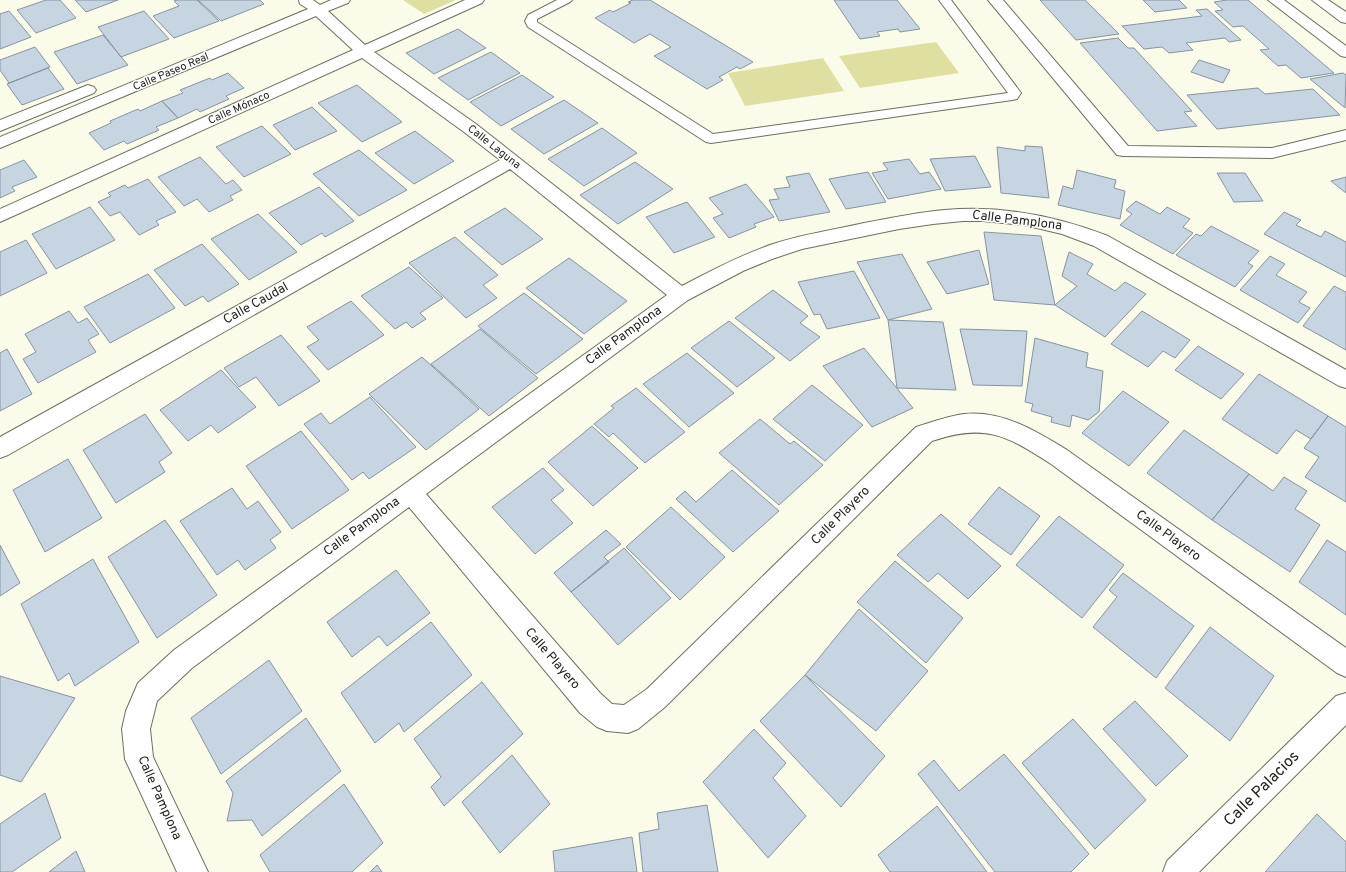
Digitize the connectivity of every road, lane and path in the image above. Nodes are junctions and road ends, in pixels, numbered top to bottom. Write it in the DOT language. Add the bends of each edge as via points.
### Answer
graph roads {
  1 [pos="343,0"];
  2 [pos="478,0"];
  3 [pos="566,0"];
  4 [pos="945,0"];
  5 [pos="995,0"];
  6 [pos="1275,0"];
  7 [pos="1319,0"];
  8 [pos="310,4"];
  9 [pos="1346,19"];
  10 [pos="202,43"];
  11 [pos="363,52"];
  12 [pos="1346,53"];
  13 [pos="99,85"];
  14 [pos="1,123"];
  15 [pos="1346,135"];
  16 [pos="0,143"];
  17 [pos="511,161"];
  18 [pos="0,216"];
  19 [pos="681,295"];
  20 [pos="1346,380"];
  21 [pos="0,448"];
  22 [pos="410,492"];
  23 [pos="1346,664"];
  24 [pos="1346,706"];
  25 [pos="193,872"];
  26 [pos="1178,872"];
  1 -- 8 [label="street, Calle Paseo Real"];
  2 -- 11 [label="street, Calle Mónaco"];
  3 -- 4 [label="lane" via="544,6 532,17 532,24 711,139 1012,96 1014,90"];
  5 -- 15 [label="street" via="1123,151 1272,153"];
  6 -- 12 [label="street"];
  7 -- 9 [label="street"];
  8 -- 10 [label="street, Calle Paseo Real"];
  8 -- 11 [label="street, Calle Laguna"];
  8 -- 16 [label="street, Calle Paseo Real"];
  11 -- 17 [label="street, Calle Laguna" via="470,128"];
  11 -- 18 [label="street, Calle Mónaco"];
  13 -- 14 [label="street"];
  17 -- 19 [label="street, Calle Laguna"];
  17 -- 21 [label="street, Calle Caudal"];
  19 -- 20 [label="street, Calle Pamplona" via="731,269 794,244 944,216 997,216 1065,227 1102,241"];
  19 -- 22 [label="street, Calle Pamplona"];
  22 -- 23 [label="street, Calle Playero" via="590,703 607,716 628,719 656,698 924,434 967,422 999,425 1028,437"];
  22 -- 25 [label="street, Calle Pamplona" via="183,659 147,692 136,729 139,759"];
  24 -- 26 [label="street, Calle Palacios"];
}
